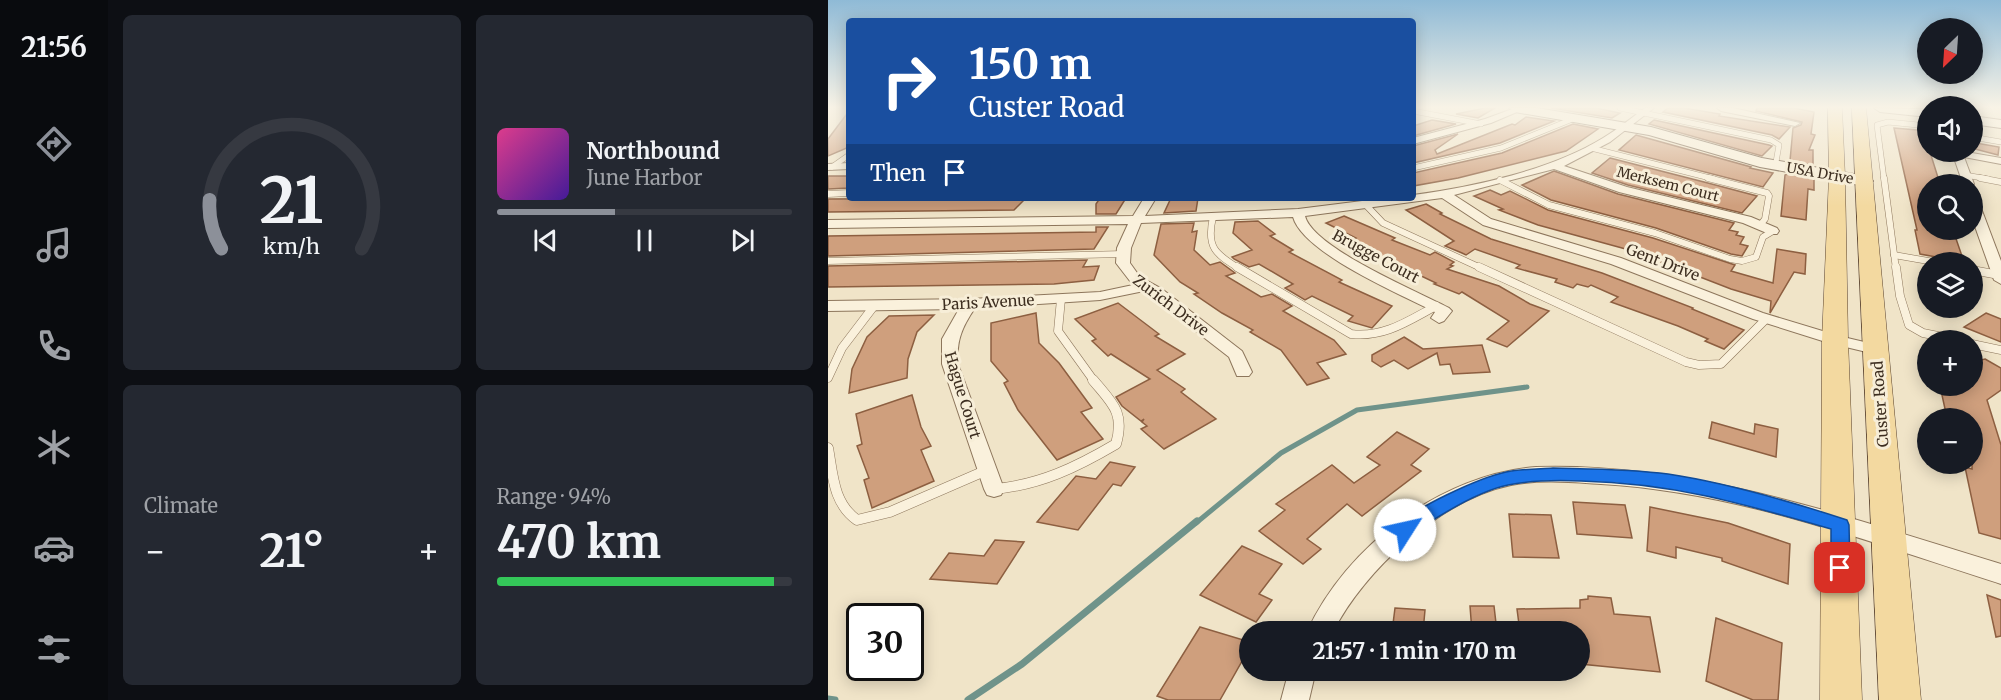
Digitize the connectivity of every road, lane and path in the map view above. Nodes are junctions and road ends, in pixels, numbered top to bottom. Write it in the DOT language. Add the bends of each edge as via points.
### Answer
graph roads {
  1 [pos="1519,141"];
  2 [pos="1605,141"];
  3 [pos="1689,141"];
  4 [pos="1771,141"];
  5 [pos="1836,141"];
  6 [pos="1862,141"];
  7 [pos="1878,141"];
  8 [pos="1592,148"];
  9 [pos="1740,156"];
  10 [pos="846,157"];
  11 [pos="1983,157"];
  12 [pos="2001,161"];
  13 [pos="1776,162"];
  14 [pos="846,166"];
  15 [pos="1555,166"];
  16 [pos="830,167"];
  17 [pos="1416,167"];
  18 [pos="1837,174"];
  19 [pos="1865,178"];
  20 [pos="1500,180"];
  21 [pos="1983,181"];
  22 [pos="2001,182"];
  23 [pos="846,193"];
  24 [pos="828,194"];
  25 [pos="1444,194"];
  26 [pos="1416,198"];
  27 [pos="1148,201"];
  28 [pos="1389,201"];
  29 [pos="1365,204"];
  30 [pos="1298,213"];
  31 [pos="1213,217"];
  32 [pos="1136,220"];
  33 [pos="828,224"];
  34 [pos="1761,224"];
  35 [pos="1983,230"];
  36 [pos="1773,231"];
  37 [pos="1124,255"];
  38 [pos="1894,255"];
  39 [pos="1917,259"];
  40 [pos="828,261"];
  41 [pos="1983,273"];
  42 [pos="2000,277"];
  43 [pos="1146,286"];
  44 [pos="1061,299"];
  45 [pos="970,304"];
  46 [pos="828,306"];
  47 [pos="874,306"];
  48 [pos="1438,312"];
  49 [pos="1766,319"];
  50 [pos="1918,330"];
  51 [pos="1835,340"];
  52 [pos="1983,346"];
  53 [pos="1875,350"];
  54 [pos="2001,350"];
  55 [pos="1243,372"];
  56 [pos="828,378"];
  57 [pos="828,448"];
  58 [pos="988,470"];
  59 [pos="994,489"];
  60 [pos="1840,525"];
  61 [pos="1889,540"];
  62 [pos="2001,574"];
  63 [pos="1326,621"];
  64 [pos="1300,681"];
  65 [pos="1295,700"];
  66 [pos="1841,700"];
  67 [pos="1900,700"];
  1 -- 17 [label="lane"];
  2 -- 8 [label="street"];
  3 -- 9 [label="street, USA Drive"];
  4 -- 13 [label="lane" via="1779,145"];
  5 -- 18 [label="main road"];
  6 -- 19 [label="main road, Custer Road"];
  7 -- 38 [label="lane"];
  8 -- 15 [label="street"];
  8 -- 34 [label="lane" via="1767,193"];
  9 -- 13 [label="street, USA Drive"];
  9 -- 18 [label="street, USA Drive" via="1791,169"];
  10 -- 16 [label="lane"];
  11 -- 12 [label="street"];
  13 -- 18 [label="street, USA Drive"];
  14 -- 16 [label="street"];
  15 -- 20 [label="street"];
  15 -- 34 [label="street, Merksem Court" via="1623,190"];
  18 -- 19 [label="street, USA Drive"];
  18 -- 51 [label="main road"];
  19 -- 53 [label="main road, Custer Road"];
  20 -- 25 [label="street"];
  20 -- 36 [label="lane" via="1549,205 1666,236 1730,259 1756,257 1762,237"];
  21 -- 22 [label="lane"];
  23 -- 24 [label="lane"];
  25 -- 26 [label="street"];
  25 -- 49 [label="street, Gent Drive" via="1487,222 1616,261"];
  27 -- 32 [label="street"];
  28 -- 29 [label="street"];
  29 -- 30 [label="street"];
  29 -- 49 [label="lane" via="1383,223 1699,365 1721,364"];
  30 -- 31 [label="street"];
  30 -- 48 [label="street, Brugge Court" via="1302,227 1329,251"];
  31 -- 32 [label="street"];
  31 -- 48 [label="lane" via="1208,240 1223,259 1351,334 1381,334"];
  32 -- 33 [label="street"];
  32 -- 37 [label="street"];
  34 -- 36 [label="street, Merksem Court"];
  35 -- 42 [label="street"];
  37 -- 40 [label="lane"];
  37 -- 43 [label="street, Zurich Drive" via="1130,274"];
  38 -- 39 [label="lane"];
  38 -- 50 [label="lane" via="1909,325"];
  41 -- 42 [label="lane"];
  43 -- 44 [label="street, Paris Avenue"];
  43 -- 55 [label="street, Zurich Drive" via="1236,355"];
  44 -- 45 [label="street, Paris Avenue"];
  44 -- 59 [label="lane" via="1059,331 1119,412 1116,444 1040,482"];
  45 -- 47 [label="street, Paris Avenue"];
  45 -- 58 [label="street, Hague Court" via="947,345 950,364"];
  46 -- 47 [label="street, Paris Avenue"];
  47 -- 56 [label="lane" via="842,348"];
  49 -- 51 [label="street, Gent Drive"];
  51 -- 53 [label="street, Gent Drive"];
  51 -- 60 [label="main road"];
  52 -- 54 [label="lane"];
  53 -- 61 [label="main road, Custer Road"];
  57 -- 58 [label="lane" via="838,501 857,520 890,512"];
  58 -- 59 [label="street, Hague Court"];
  60 -- 61 [label="street"];
  60 -- 63 [label="street" via="1722,491 1668,481 1615,475 1507,478 1470,492 1405,530 1342,592"];
  60 -- 66 [label="main road"];
  61 -- 62 [label="street"];
  61 -- 67 [label="main road, Custer Road"];
  64 -- 65 [label="street"];
}
